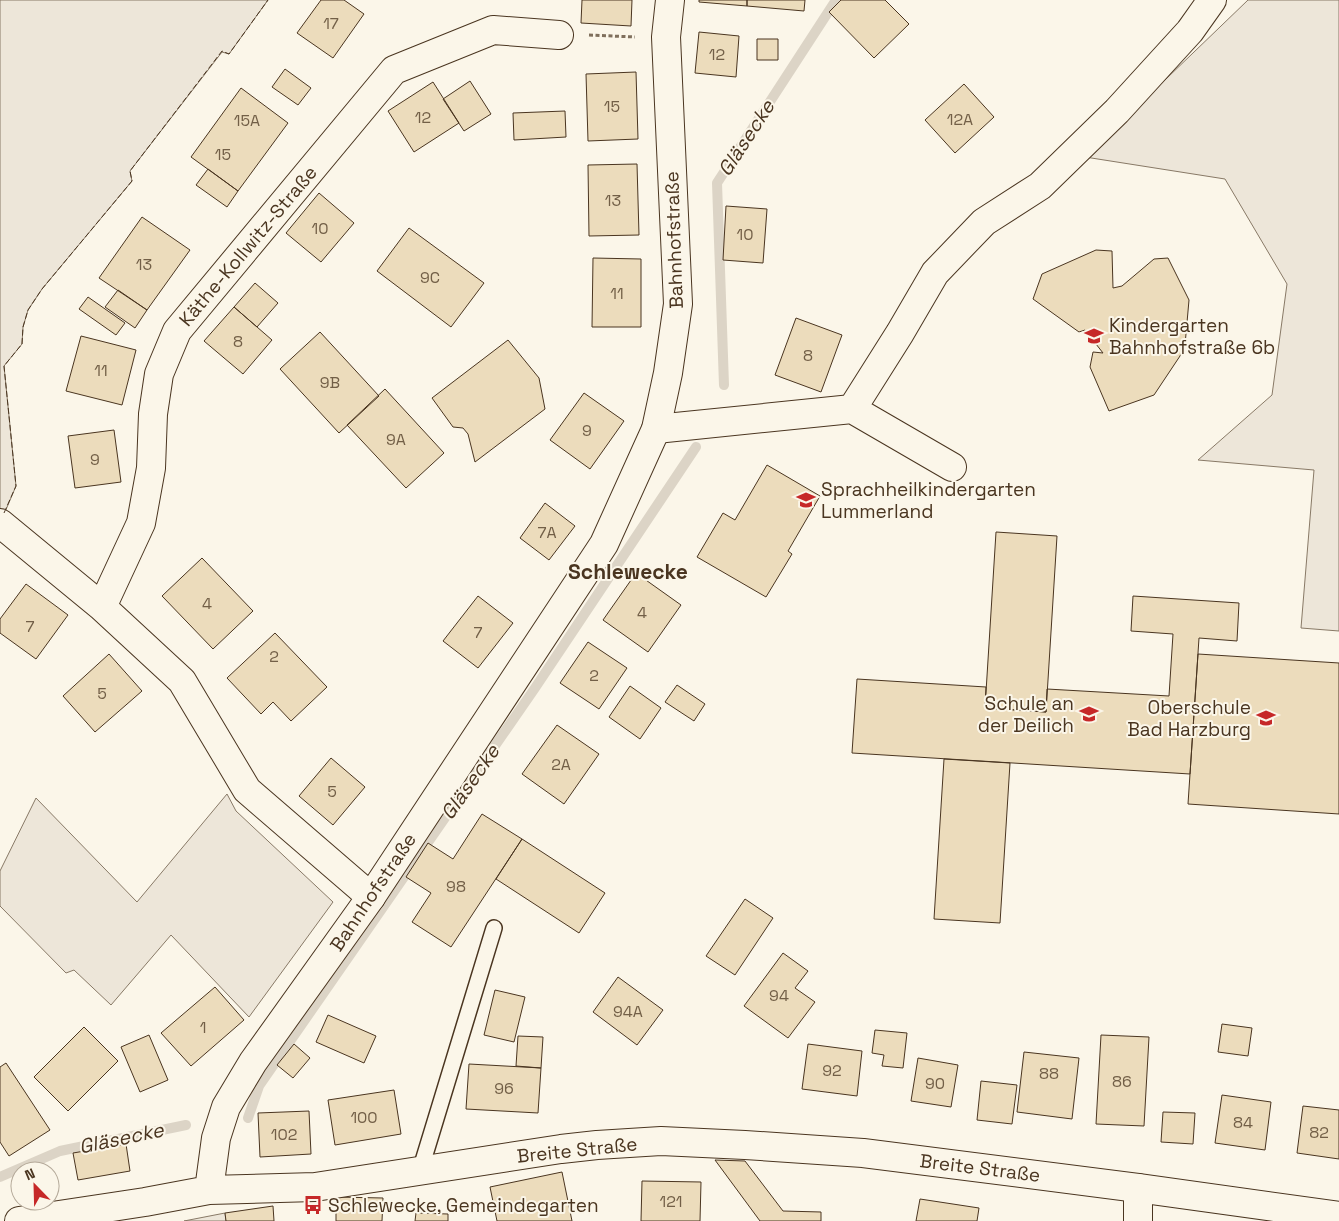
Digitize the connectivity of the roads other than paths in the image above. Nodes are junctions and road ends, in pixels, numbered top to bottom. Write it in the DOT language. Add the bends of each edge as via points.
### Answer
graph roads {
  1 [pos="670,0"];
  2 [pos="1212,0"];
  3 [pos="559,34"];
  4 [pos="852,409"];
  5 [pos="656,429"];
  6 [pos="952,467"];
  7 [pos="0,523"];
  8 [pos="102,607"];
  9 [pos="371,897"];
  10 [pos="494,928"];
  11 [pos="420,1171"];
  12 [pos="1138,1188"];
  13 [pos="209,1190"];
  14 [pos="1328,1217"];
  15 [pos="19,1221"];
  16 [pos="1138,1221"];
  1 -- 5 [label="street, Bahnhofstraße" via="666,37 678,304"];
  2 -- 4 [label="street" via="1190,31 1117,111 1040,186 984,222 934,273"];
  3 -- 8 [label="street, Käthe-Kollwitz-Straße" via="493,30 394,70 177,331 159,374 153,414 151,468 141,522"];
  4 -- 5 [label="street"];
  4 -- 6 [label="street"];
  5 -- 9 [label="street, Bahnhofstraße" via="604,544"];
  7 -- 8 [label="street"];
  8 -- 9 [label="street" via="182,680 247,790"];
  9 -- 13 [label="street, Bahnhofstraße" via="253,1062 226,1107 216,1138"];
  10 -- 11 [label="lane"];
  11 -- 12 [label="street, Breite Straße" via="561,1149 661,1141 863,1154"];
  11 -- 13 [label="street, Breite Straße" via="315,1187"];
  12 -- 14 [label="street, Breite Straße"];
  12 -- 16 [label="street"];
  13 -- 15 [label="street, Breite Straße"];
}
